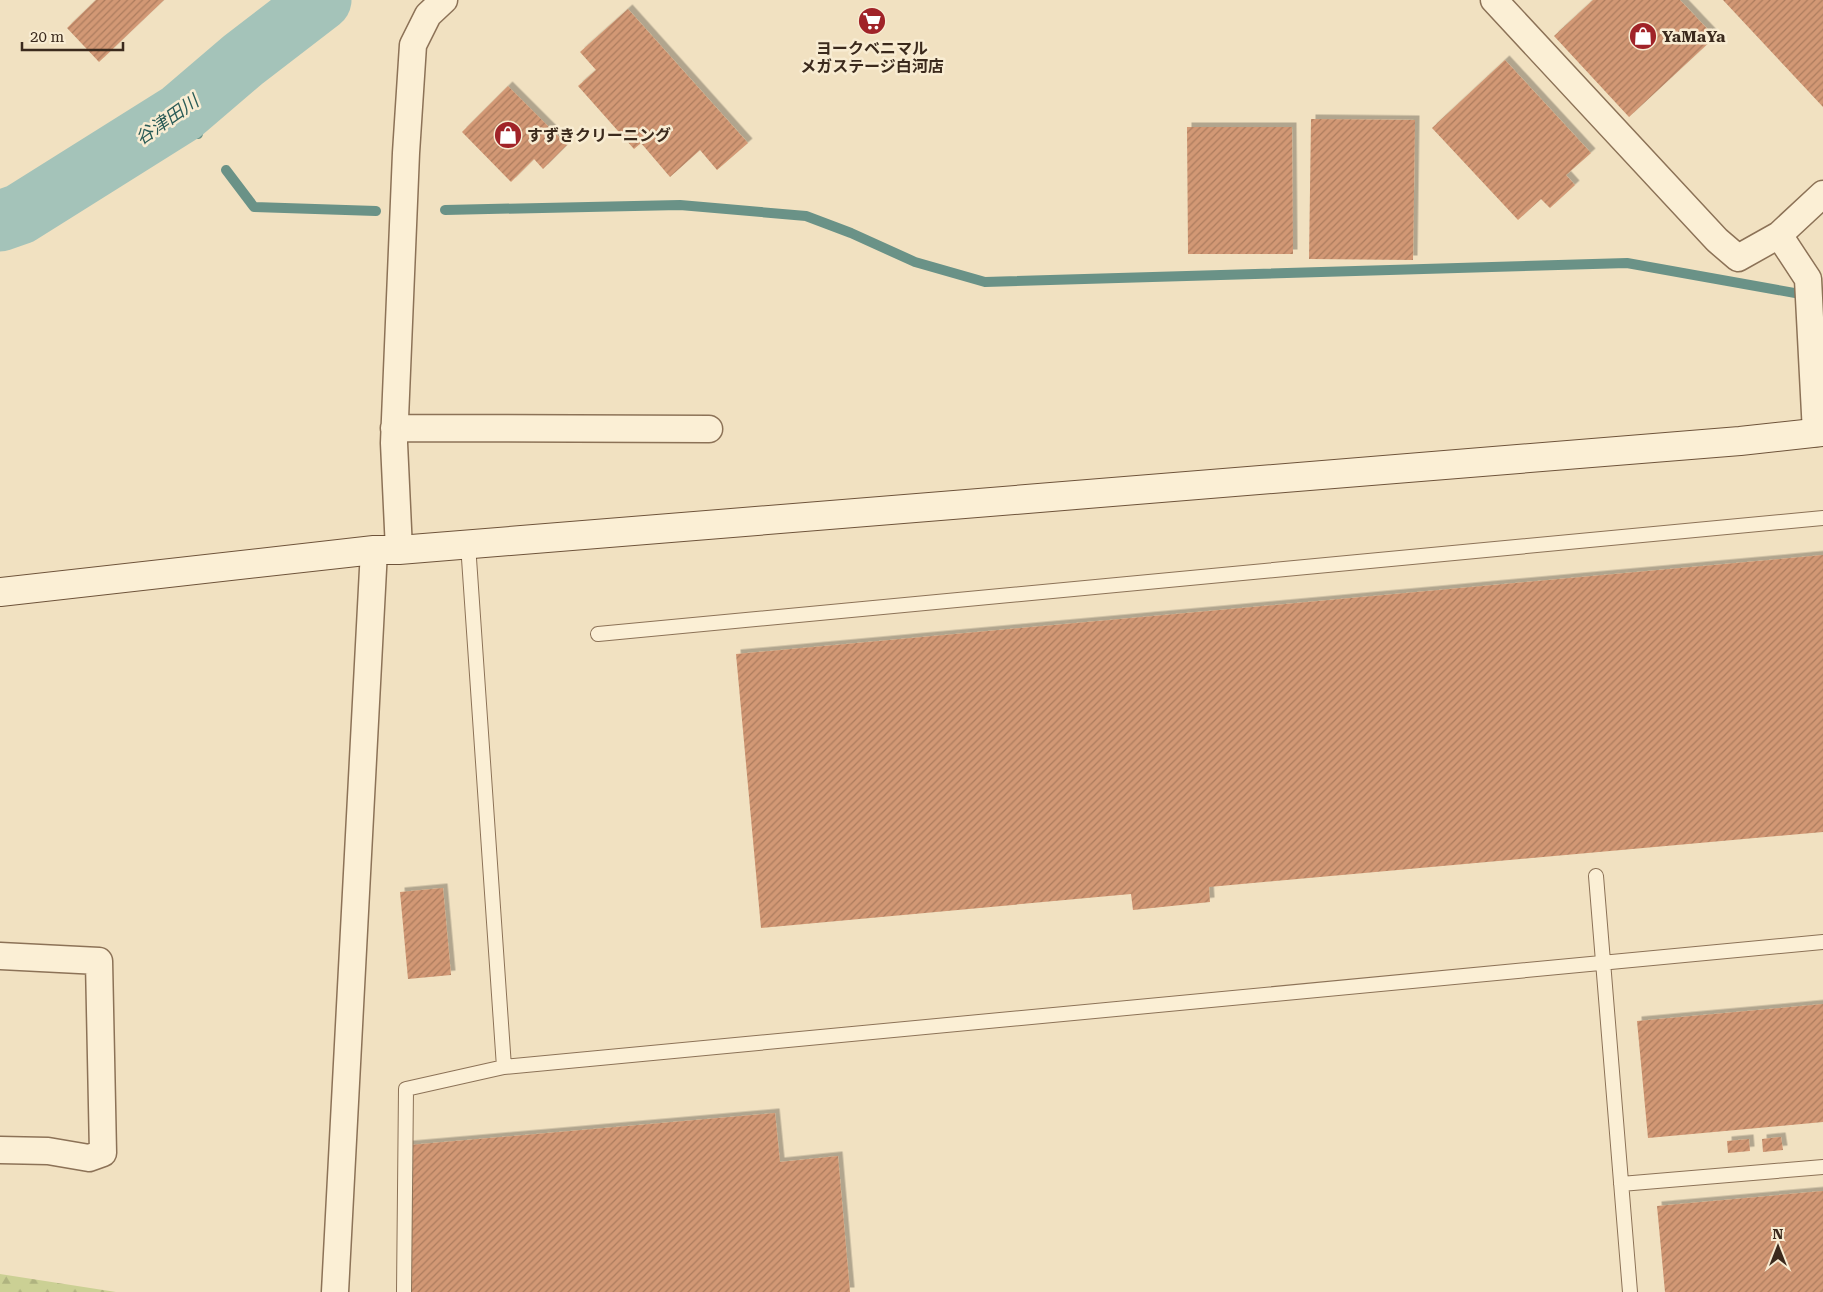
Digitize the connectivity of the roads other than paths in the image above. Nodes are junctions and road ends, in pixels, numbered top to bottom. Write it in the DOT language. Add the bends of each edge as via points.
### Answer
graph roads {
  1 [pos="444,0"];
  2 [pos="1494,0"];
  3 [pos="1823,194"];
  4 [pos="1779,235"];
  5 [pos="394,428"];
  6 [pos="709,429"];
  7 [pos="1820,432"];
  8 [pos="1823,518"];
  9 [pos="468,544"];
  10 [pos="386,550"];
  11 [pos="0,592"];
  12 [pos="598,634"];
  13 [pos="1596,876"];
  14 [pos="1823,942"];
  15 [pos="0,956"];
  16 [pos="1602,962"];
  17 [pos="504,1067"];
  18 [pos="0,1150"];
  19 [pos="1823,1167"];
  20 [pos="1621,1184"];
  21 [pos="335,1292"];
  22 [pos="404,1292"];
  23 [pos="1630,1292"];
  1 -- 5 [label="street" via="428,15 414,45"];
  2 -- 4 [label="street" via="1717,240 1738,258"];
  3 -- 4 [label="street"];
  4 -- 7 [label="street" via="1808,279"];
  5 -- 6 [label="street"];
  5 -- 10 [label="street"];
  7 -- 9 [label="street"];
  8 -- 12 [label="lane"];
  9 -- 10 [label="street"];
  9 -- 17 [label="lane"];
  10 -- 11 [label="street"];
  10 -- 21 [label="street"];
  13 -- 16 [label="lane"];
  14 -- 16 [label="lane"];
  15 -- 18 [label="street" via="99,961 103,1153 89,1158 48,1151"];
  16 -- 17 [label="lane"];
  16 -- 20 [label="lane"];
  17 -- 22 [label="lane" via="406,1089"];
  19 -- 20 [label="lane"];
  20 -- 23 [label="lane"];
}
